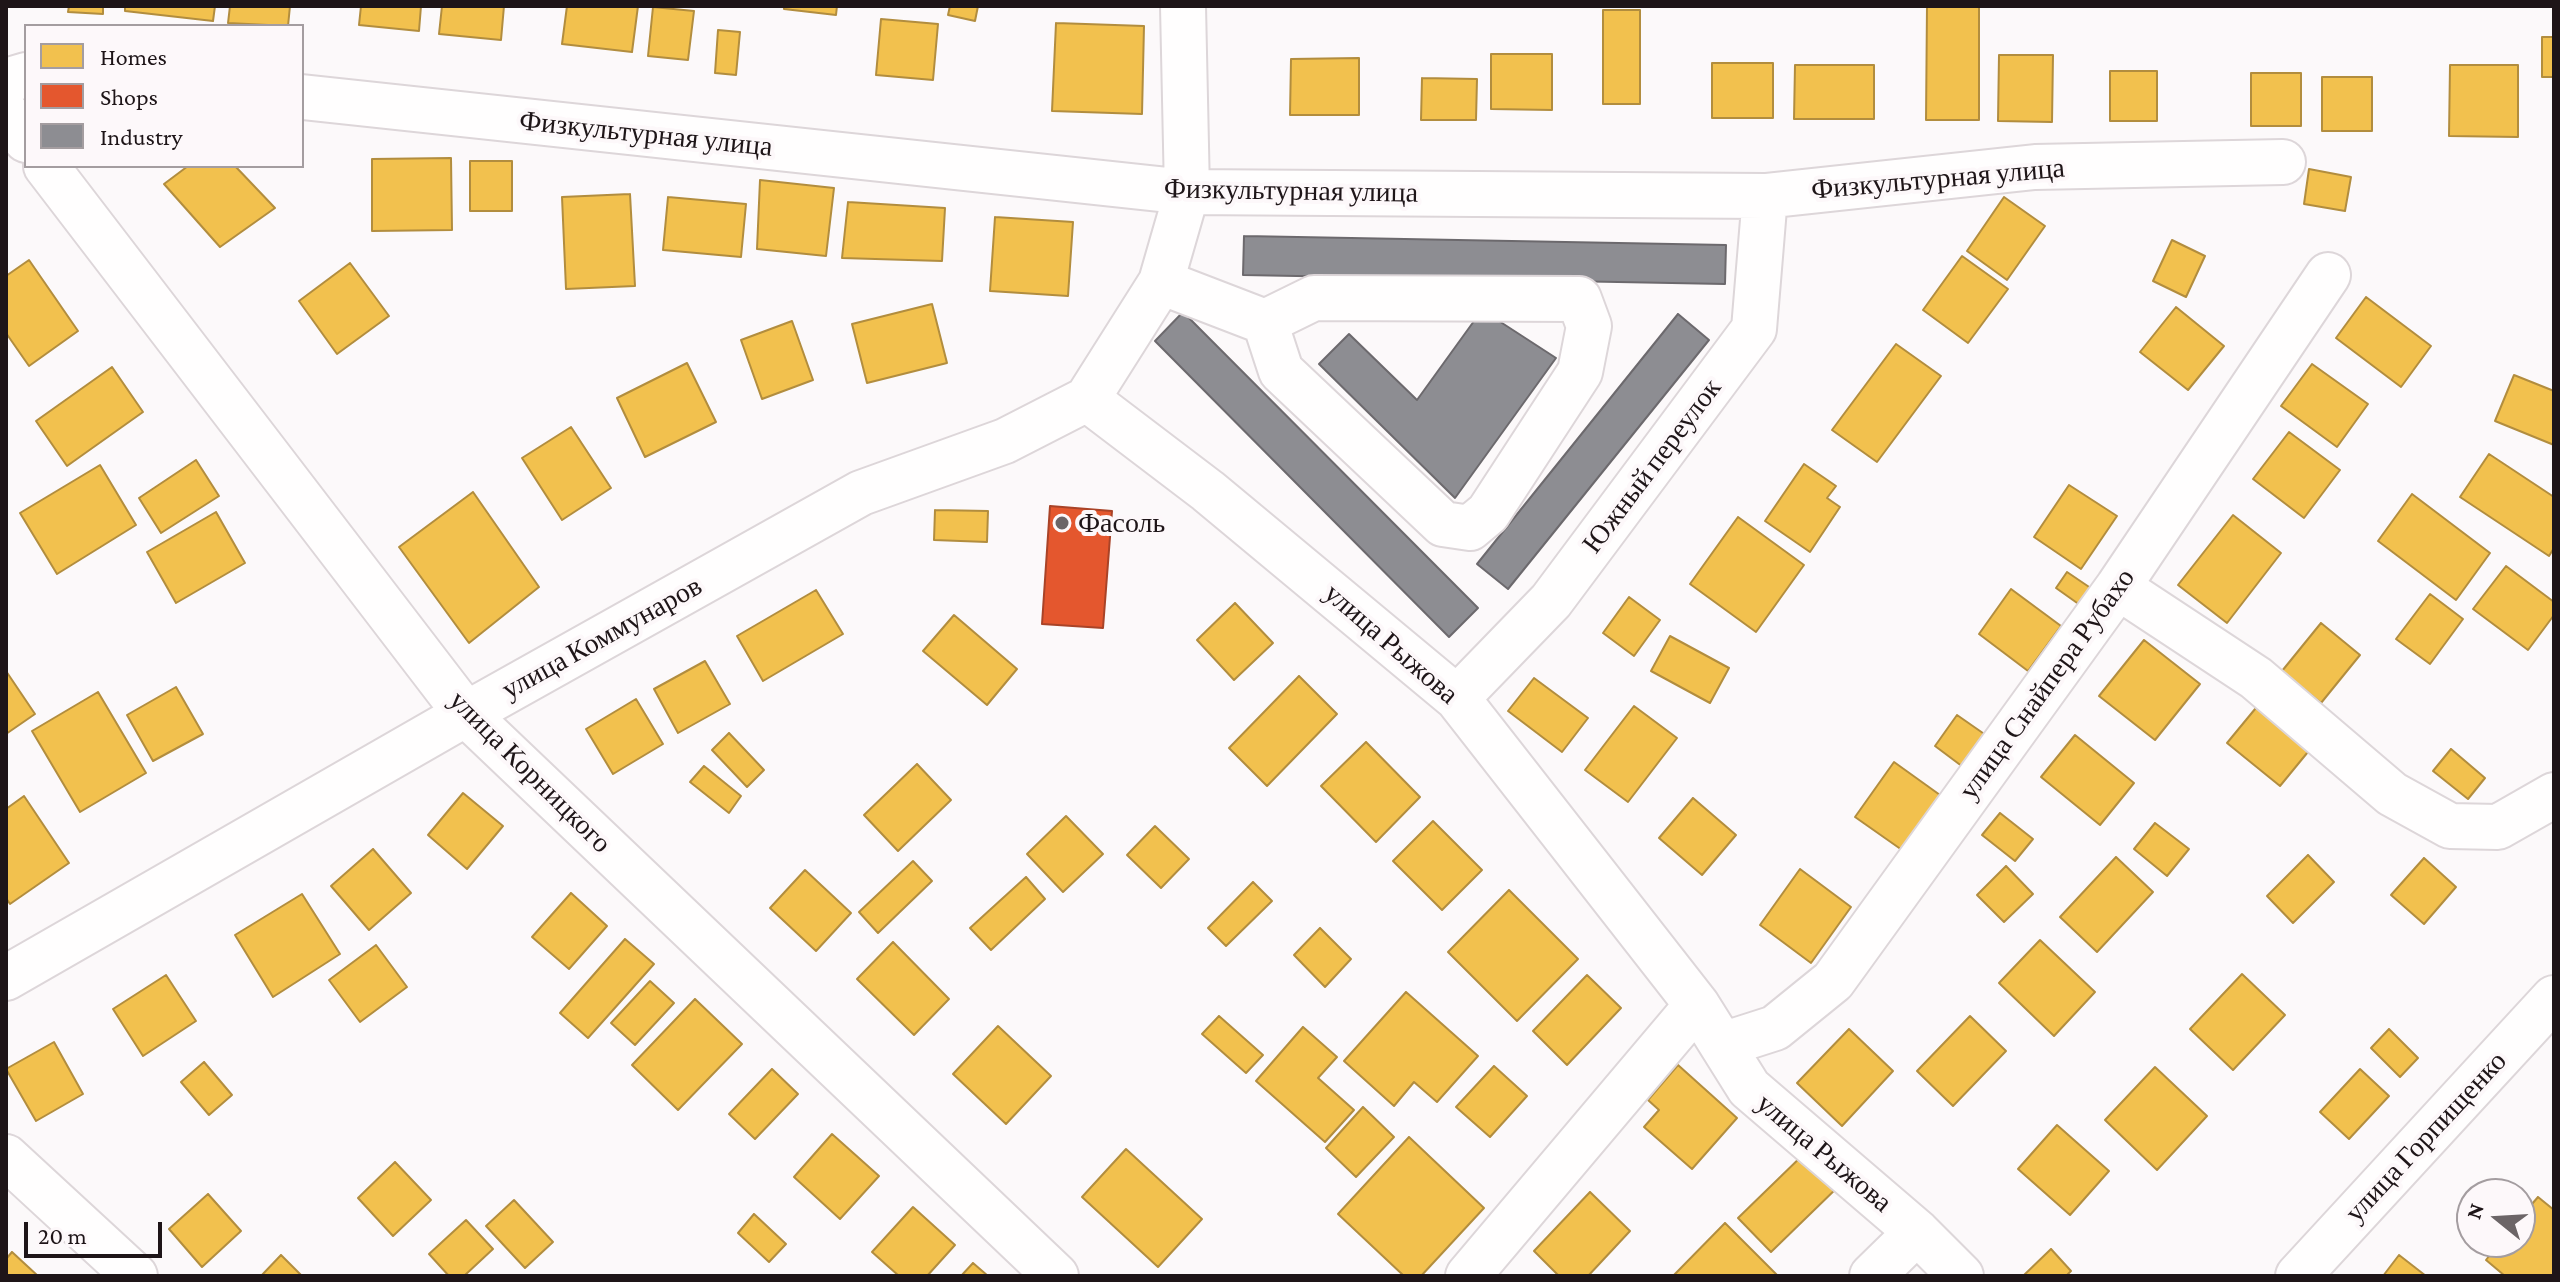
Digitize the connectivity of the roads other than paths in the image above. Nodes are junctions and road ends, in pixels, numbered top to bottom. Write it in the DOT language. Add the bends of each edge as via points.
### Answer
graph roads {
  1 [pos="1183,6"];
  2 [pos="304,97"];
  3 [pos="6,113"];
  4 [pos="24,137"];
  5 [pos="2283,162"];
  6 [pos="48,168"];
  7 [pos="1187,192"];
  8 [pos="1765,196"];
  9 [pos="2328,275"];
  10 [pos="1161,282"];
  11 [pos="1265,322"];
  12 [pos="1087,399"];
  13 [pos="2118,587"];
  14 [pos="1457,698"];
  15 [pos="466,714"];
  16 [pos="2554,795"];
  17 [pos="6,978"];
  18 [pos="2554,998"];
  19 [pos="1697,1005"];
  20 [pos="1722,1045"];
  21 [pos="6,1157"];
  22 [pos="1917,1232"];
  23 [pos="135,1276"];
  24 [pos="1056,1276"];
  25 [pos="1468,1276"];
  26 [pos="1872,1276"];
  27 [pos="1961,1276"];
  28 [pos="2298,1276"];
  1 -- 7 [label="street"];
  2 -- 7 [label="street, Физкультурная улица"];
  3 -- 4 [label="street"];
  5 -- 8 [label="street, Физкультурная улица" via="2035,167"];
  6 -- 15 [label="street, улица Корницкого"];
  7 -- 8 [label="street, Физкультурная улица"];
  7 -- 10 [label="street"];
  8 -- 14 [label="street, Южный переулок" via="1754,329 1551,601"];
  9 -- 13 [label="street, улица Снайпера Рубахо"];
  10 -- 11 [label="street"];
  10 -- 12 [label="street"];
  11 -- 11 [label="street" via="1314,298 1579,299 1589,326 1580,372 1488,513 1470,528 1443,524 1281,371"];
  12 -- 14 [label="street, улица Рыжова" via="1208,491"];
  12 -- 15 [label="street, улица Коммунаров" via="1005,441 861,493"];
  13 -- 16 [label="street" via="2256,678 2392,794 2450,826 2498,827"];
  13 -- 20 [label="street, улица Снайпера Рубахо" via="1833,981 1775,1028"];
  14 -- 19 [label="street, улица Рыжова"];
  15 -- 17 [label="street, улица Коммунаров"];
  15 -- 24 [label="street, улица Корницкого"];
  18 -- 28 [label="street, улица Горпищенко"];
  19 -- 20 [label="street, улица Рыжова"];
  19 -- 25 [label="street"];
  20 -- 22 [label="street, улица Рыжова" via="1749,1088"];
  21 -- 23 [label="street"];
  22 -- 26 [label="street"];
  22 -- 27 [label="street, улица Рыжова"];
}
